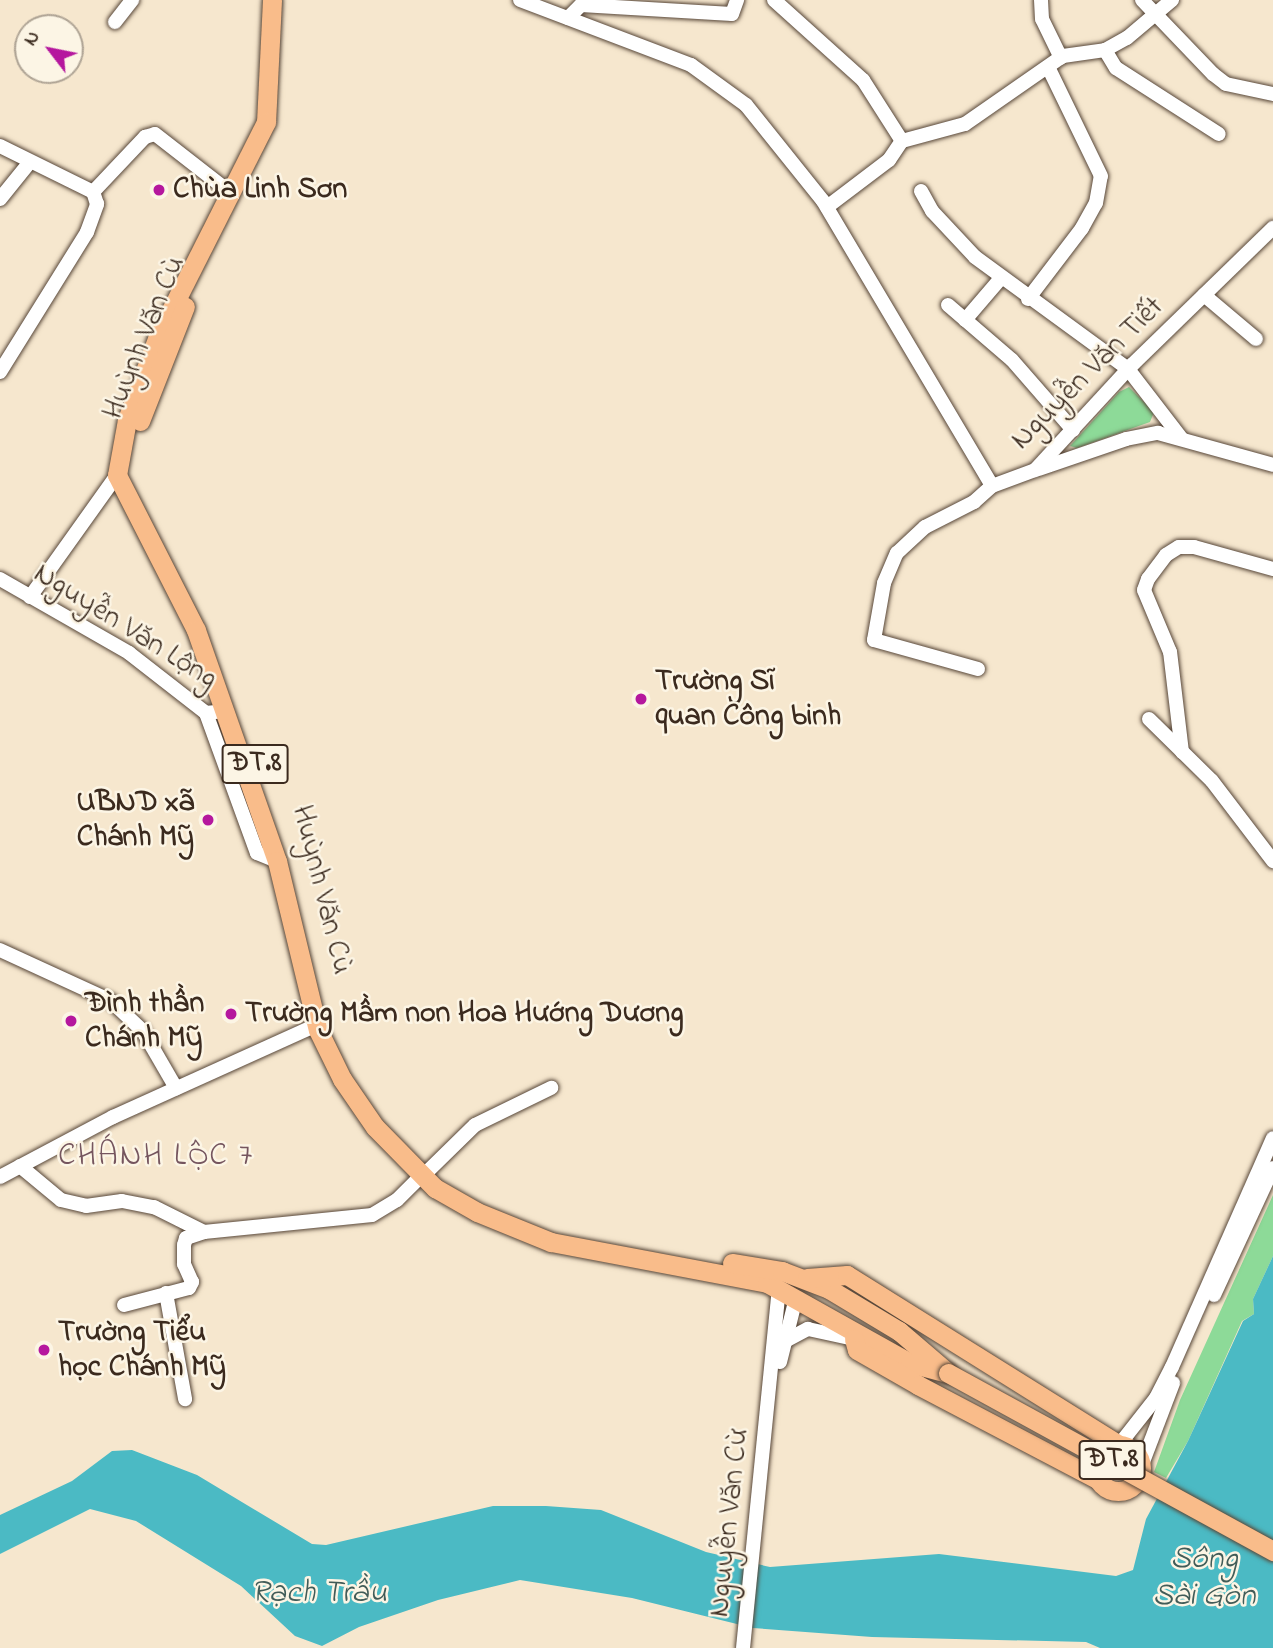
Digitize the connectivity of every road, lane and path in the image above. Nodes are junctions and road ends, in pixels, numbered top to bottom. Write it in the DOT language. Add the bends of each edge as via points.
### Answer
graph roads {
  1 [pos="132,0"];
  2 [pos="272,0"];
  3 [pos="283,0"];
  4 [pos="520,0"];
  5 [pos="737,0"];
  6 [pos="774,0"];
  7 [pos="1041,0"];
  8 [pos="1142,0"];
  9 [pos="1172,0"];
  10 [pos="1154,13"];
  11 [pos="568,18"];
  12 [pos="115,22"];
  13 [pos="1105,50"];
  14 [pos="1061,58"];
  15 [pos="1048,67"];
  16 [pos="1273,94"];
  17 [pos="1219,134"];
  18 [pos="902,141"];
  19 [pos="0,146"];
  20 [pos="30,162"];
  21 [pos="921,191"];
  22 [pos="93,192"];
  23 [pos="232,194"];
  24 [pos="0,199"];
  25 [pos="827,207"];
  26 [pos="1273,228"];
  27 [pos="1001,278"];
  28 [pos="1204,295"];
  29 [pos="1028,299"];
  30 [pos="948,305"];
  31 [pos="965,320"];
  32 [pos="1256,339"];
  33 [pos="1128,369"];
  34 [pos="0,372"];
  35 [pos="1073,430"];
  36 [pos="1182,439"];
  37 [pos="1273,466"];
  38 [pos="123,468"];
  39 [pos="1035,470"];
  40 [pos="992,486"];
  41 [pos="1273,569"];
  42 [pos="3,581"];
  43 [pos="30,597"];
  44 [pos="0,598"];
  45 [pos="978,669"];
  46 [pos="222,711"];
  47 [pos="1149,719"];
  48 [pos="1182,752"];
  49 [pos="1271,855"];
  50 [pos="0,950"];
  51 [pos="320,1023"];
  52 [pos="176,1088"];
  53 [pos="551,1088"];
  54 [pos="1273,1138"];
  55 [pos="1270,1161"];
  56 [pos="20,1166"];
  57 [pos="425,1173"];
  58 [pos="0,1177"];
  59 [pos="204,1232"];
  60 [pos="816,1276"];
  61 [pos="781,1280"];
  62 [pos="166,1293"];
  63 [pos="796,1298"];
  64 [pos="124,1304"];
  65 [pos="848,1332"];
  66 [pos="785,1341"];
  67 [pos="948,1373"];
  68 [pos="184,1399"];
  69 [pos="770,1404"];
  70 [pos="1104,1438"];
  71 [pos="1062,1461"];
  72 [pos="1141,1467"];
  73 [pos="1099,1480"];
  74 [pos="1273,1551"];
  75 [pos="743,1647"];
  1 -- 12 [label="street"];
  2 -- 23 [label="main road" via="266,122"];
  3 -- 38 [label="main road, Huỳnh Văn Cù" via="282,80 273,142 183,311"];
  4 -- 11 [label="street"];
  5 -- 11 [label="street" via="732,14 581,5"];
  6 -- 18 [label="street" via="863,80"];
  7 -- 14 [label="street" via="1042,19"];
  8 -- 10 [label="street"];
  9 -- 10 [label="street"];
  10 -- 13 [label="street" via="1127,38"];
  10 -- 16 [label="street" via="1188,52 1226,84"];
  11 -- 25 [label="street" via="649,47 712,77 746,105"];
  13 -- 14 [label="street"];
  13 -- 17 [label="street" via="1116,68"];
  14 -- 15 [label="street"];
  15 -- 18 [label="street" via="965,124"];
  15 -- 29 [label="street" via="1101,176 1096,202 1082,228"];
  18 -- 25 [label="street" via="889,160"];
  19 -- 20 [label="street"];
  20 -- 22 [label="street"];
  20 -- 24 [label="street"];
  21 -- 27 [label="street" via="932,211"];
  22 -- 23 [label="street" via="145,137 155,134"];
  22 -- 34 [label="street" via="97,204 87,232"];
  23 -- 38 [label="main road" via="158,336 127,420"];
  25 -- 40 [label="street"];
  26 -- 28 [label="street, Nguyễn Văn Tiết"];
  27 -- 29 [label="street"];
  27 -- 31 [label="street"];
  28 -- 32 [label="street"];
  28 -- 33 [label="street, Nguyễn Văn Tiết"];
  29 -- 33 [label="street"];
  30 -- 31 [label="street"];
  31 -- 35 [label="street" via="1012,360"];
  33 -- 35 [label="street, Nguyễn Văn Tiết"];
  33 -- 36 [label="street"];
  35 -- 39 [label="street, Nguyễn Văn Tiết"];
  36 -- 37 [label="street"];
  36 -- 39 [label="street" via="1141,435"];
  38 -- 43 [label="street"];
  38 -- 46 [label="main road" via="188,612"];
  39 -- 40 [label="street, Nguyễn Văn Tiết"];
  40 -- 45 [label="street, Nguyễn Văn Tiết" via="906,542 884,583 874,640"];
  41 -- 48 [label="street" via="1179,547 1166,555 1148,579 1144,590 1170,652"];
  42 -- 43 [label="street, Nguyễn Văn Lộng"];
  42 -- 44 [label="street"];
  43 -- 46 [label="street, Nguyễn Văn Lộng"];
  46 -- 51 [label="main road" via="284,864"];
  47 -- 48 [label="street"];
  48 -- 49 [label="street" via="1212,781"];
  50 -- 52 [label="street" via="111,1001 143,1031"];
  51 -- 52 [label="street"];
  51 -- 57 [label="main road" via="342,1079 375,1127"];
  52 -- 56 [label="street"];
  53 -- 57 [label="street" via="475,1125"];
  54 -- 55 [label="street"];
  55 -- 70 [label="street" via="1168,1375"];
  55 -- 72 [label="street"];
  56 -- 58 [label="street"];
  56 -- 59 [label="street" via="61,1200 86,1206 122,1201 154,1207"];
  57 -- 59 [label="street" via="397,1200 372,1215"];
  57 -- 61 [label="main road" via="477,1213 536,1237 754,1279"];
  59 -- 62 [label="street" via="186,1238 184,1245 189,1288"];
  60 -- 61 [label="main road, ĐT.8"];
  60 -- 63 [label="main road"];
  60 -- 67 [label="main road, ĐT.8" via="899,1331"];
  60 -- 70 [label="main road" via="847,1275"];
  61 -- 63 [label="main road"];
  61 -- 69 [label="street, Nguyễn Văn Cừ"];
  62 -- 64 [label="street"];
  62 -- 68 [label="street"];
  63 -- 65 [label="main road, ĐT.8"];
  63 -- 66 [label="street, Nguyễn Văn Cừ"];
  65 -- 66 [label="street" via="808,1329"];
  65 -- 67 [label="main road, ĐT.8" via="910,1363"];
  65 -- 71 [label="main road" via="857,1350"];
  66 -- 69 [label="street, Nguyễn Văn Cừ"];
  67 -- 74 [label="main road, ĐT.8, bridge"];
  69 -- 75 [label="street, Nguyễn Văn Cừ"];
  70 -- 71 [label="main road" via="1094,1437 1087,1456"];
  70 -- 72 [label="main road" via="1136,1453"];
  70 -- 73 [label="main road" via="1098,1458"];
  71 -- 73 [label="main road"];
  72 -- 73 [label="main road" via="1137,1482 1125,1490 1110,1489"];
}
